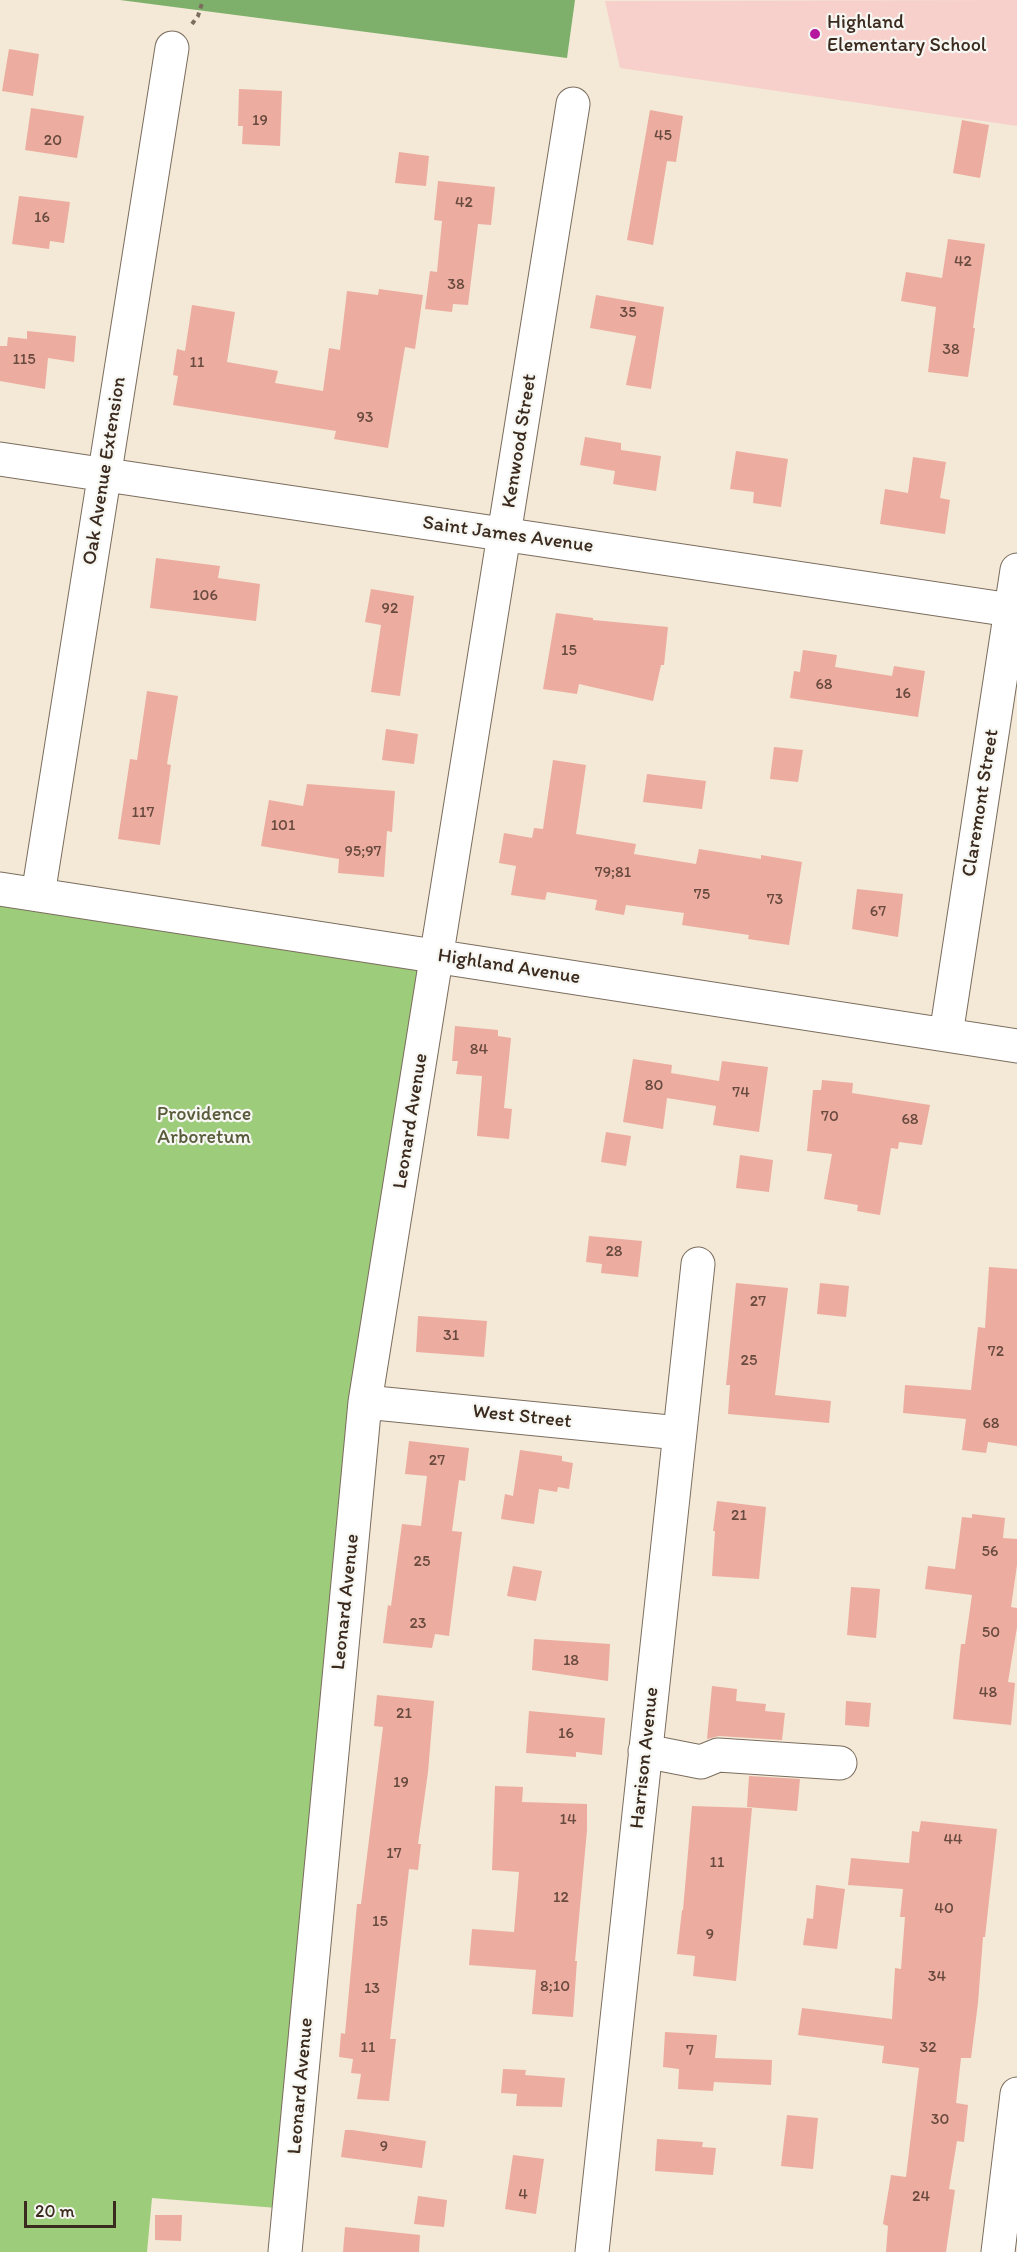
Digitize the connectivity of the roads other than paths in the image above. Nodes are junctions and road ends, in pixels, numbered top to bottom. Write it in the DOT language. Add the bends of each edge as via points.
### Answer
graph roads {
  1 [pos="172,48"];
  2 [pos="573,104"];
  3 [pos="0,459"];
  4 [pos="104,475"];
  5 [pos="505,534"];
  6 [pos="1017,570"];
  7 [pos="1014,610"];
  8 [pos="0,889"];
  9 [pos="38,895"];
  10 [pos="438,956"];
  11 [pos="946,1035"];
  12 [pos="1017,1046"];
  13 [pos="698,1264"];
  14 [pos="366,1402"];
  15 [pos="679,1433"];
  16 [pos="645,1751"];
  17 [pos="840,1763"];
  18 [pos="1017,2094"];
  19 [pos="1014,2142"];
  20 [pos="285,2252"];
  21 [pos="592,2252"];
  22 [pos="998,2252"];
  1 -- 4 [label="street, Oak Avenue Extension"];
  2 -- 5 [label="street, Kenwood Street"];
  3 -- 4 [label="street, Saint James Avenue"];
  4 -- 5 [label="street, Saint James Avenue"];
  4 -- 9 [label="street, Oak Avenue Extension"];
  5 -- 7 [label="street, Saint James Avenue"];
  5 -- 10 [label="street, Kenwood Street"];
  6 -- 7 [label="street, Claremont Street"];
  7 -- 11 [label="street, Claremont Street"];
  8 -- 9 [label="street, Highland Avenue"];
  9 -- 10 [label="street, Highland Avenue"];
  10 -- 11 [label="street, Highland Avenue"];
  10 -- 14 [label="street, Leonard Avenue"];
  11 -- 12 [label="street, Highland Avenue"];
  13 -- 15 [label="street, Harrison Avenue"];
  14 -- 15 [label="street, West Street"];
  14 -- 20 [label="street, Leonard Avenue"];
  15 -- 16 [label="street, Harrison Avenue"];
  16 -- 17 [label="street" via="701,1762 718,1755"];
  16 -- 21 [label="street, Harrison Avenue"];
  18 -- 19 [label="street"];
  19 -- 22 [label="street"];
}
